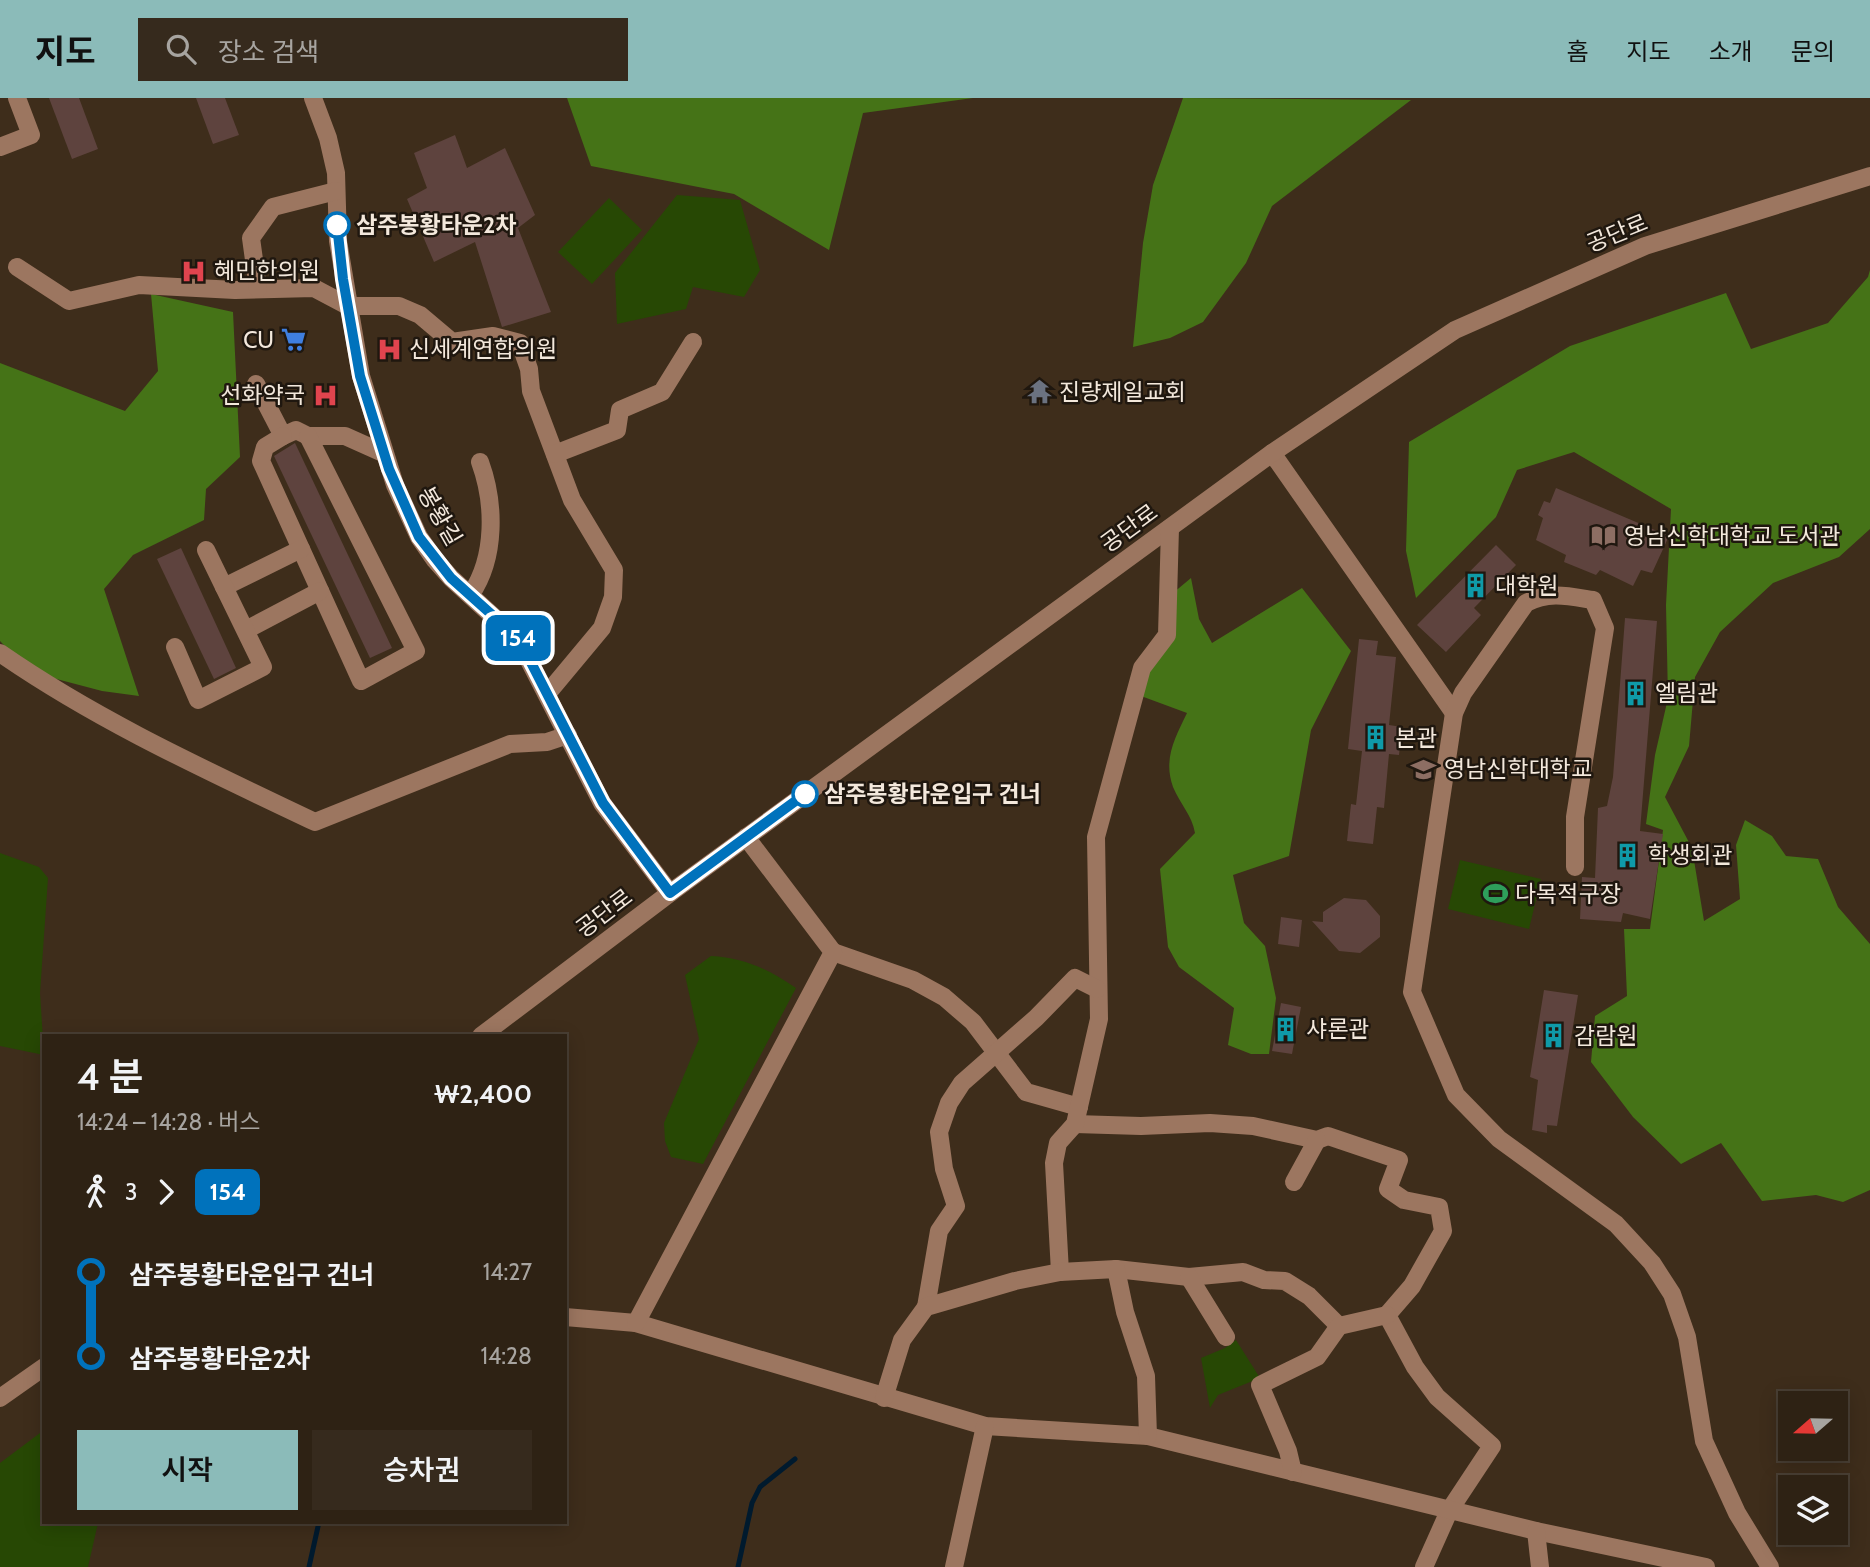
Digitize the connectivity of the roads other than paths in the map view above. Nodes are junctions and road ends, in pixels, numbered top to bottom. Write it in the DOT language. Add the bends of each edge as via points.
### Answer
graph roads {
  1 [pos="18,98"];
  2 [pos="313,98"];
  3 [pos="0,147"];
  4 [pos="1870,176"];
  5 [pos="336,191"];
  6 [pos="17,267"];
  7 [pos="258,289"];
  8 [pos="348,306"];
  9 [pos="693,342"];
  10 [pos="256,384"];
  11 [pos="283,436"];
  12 [pos="309,436"];
  13 [pos="383,453"];
  14 [pos="1272,453"];
  15 [pos="555,454"];
  16 [pos="480,463"];
  17 [pos="1170,528"];
  18 [pos="301,549"];
  19 [pos="206,550"];
  20 [pos="224,587"];
  21 [pos="320,591"];
  22 [pos="471,594"];
  23 [pos="246,630"];
  24 [pos="175,647"];
  25 [pos="0,653"];
  26 [pos="548,694"];
  27 [pos="1454,713"];
  28 [pos="568,735"];
  29 [pos="746,837"];
  30 [pos="1575,867"];
  31 [pos="670,893"];
  32 [pos="833,952"];
  33 [pos="1097,989"];
  34 [pos="484,1034"];
  35 [pos="999,1053"];
  36 [pos="1077,1115"];
  37 [pos="1317,1140"];
  38 [pos="1294,1182"];
  39 [pos="1116,1269"];
  40 [pos="1060,1272"];
  41 [pos="1189,1277"];
  42 [pos="926,1307"];
  43 [pos="1387,1315"];
  44 [pos="567,1317"];
  45 [pos="636,1323"];
  46 [pos="1339,1326"];
  47 [pos="1226,1337"];
  48 [pos="42,1368"];
  49 [pos="0,1398"];
  50 [pos="884,1398"];
  51 [pos="985,1426"];
  52 [pos="1148,1436"];
  53 [pos="1293,1472"];
  54 [pos="1449,1511"];
  55 [pos="1536,1531"];
  56 [pos="954,1567"];
  57 [pos="1424,1567"];
  58 [pos="1540,1567"];
  59 [pos="1706,1567"];
  60 [pos="1770,1567"];
  1 -- 3 [label="street" via="32,135"];
  2 -- 5 [label="street, 봉황길" via="328,138"];
  4 -- 14 [label="street, 공단로" via="1645,246 1455,330"];
  5 -- 7 [label="street" via="273,207 251,238"];
  5 -- 8 [label="street, 봉황길"];
  6 -- 7 [label="street" via="69,301 139,285"];
  7 -- 8 [label="street" via="314,288"];
  8 -- 13 [label="street, 봉황길" via="360,376"];
  8 -- 15 [label="street" via="399,306 420,315 452,342 493,336 520,343 531,390"];
  9 -- 15 [label="street" via="662,392 620,410 617,430"];
  10 -- 11 [label="street"];
  11 -- 12 [label="street" via="296,430"];
  11 -- 18 [label="street" via="265,447 261,461"];
  12 -- 13 [label="street" via="345,436"];
  12 -- 21 [label="street" via="416,651 362,681"];
  13 -- 22 [label="street, 봉황길" via="419,537 451,578"];
  14 -- 17 [label="street, 공단로"];
  14 -- 27 [label="street"];
  15 -- 26 [label="street" via="572,500 614,570 613,597 603,628"];
  16 -- 22 [label="street" via="489,485 491,540 480,582"];
  17 -- 29 [label="street, 공단로"];
  17 -- 33 [label="street" via="1167,635 1142,668 1096,837"];
  18 -- 20 [label="street"];
  18 -- 21 [label="street"];
  19 -- 20 [label="street"];
  20 -- 23 [label="street"];
  21 -- 23 [label="street"];
  22 -- 26 [label="street, 봉황길" via="519,639"];
  23 -- 24 [label="street" via="263,667 198,700"];
  25 -- 28 [label="street" via="44,683 183,759 315,822 510,744 547,742"];
  26 -- 28 [label="street, 봉황길"];
  27 -- 30 [label="street" via="1526,603 1556,594 1592,600 1605,628 1575,817"];
  27 -- 60 [label="street" via="1412,992 1456,1095 1499,1139 1616,1224 1652,1263 1671,1294 1687,1337 1704,1441"];
  28 -- 31 [label="street, 봉황길" via="603,803"];
  29 -- 31 [label="street, 공단로"];
  29 -- 32 [label="street"];
  31 -- 34 [label="street, 공단로"];
  32 -- 35 [label="street" via="944,997"];
  32 -- 45 [label="street"];
  33 -- 35 [label="street" via="1075,978"];
  33 -- 36 [label="street" via="1099,1019"];
  35 -- 36 [label="street" via="1026,1092"];
  35 -- 42 [label="street" via="962,1083 939,1132 956,1206 939,1231"];
  36 -- 37 [label="street" via="1141,1126 1253,1126"];
  36 -- 40 [label="street" via="1058,1143 1054,1163"];
  37 -- 38 [label="street"];
  37 -- 43 [label="street" via="1328,1136 1399,1160 1388,1189 1404,1200 1439,1207 1443,1231 1412,1286"];
  39 -- 40 [label="street"];
  39 -- 41 [label="street"];
  39 -- 52 [label="street" via="1146,1376"];
  40 -- 42 [label="street"];
  41 -- 46 [label="street" via="1244,1272 1264,1280 1285,1281 1309,1296"];
  41 -- 47 [label="street"];
  42 -- 50 [label="street" via="902,1340"];
  43 -- 46 [label="street"];
  43 -- 54 [label="street" via="1437,1397 1492,1446"];
  44 -- 45 [label="street"];
  45 -- 50 [label="street"];
  46 -- 53 [label="street" via="1317,1357 1260,1385 1289,1451"];
  48 -- 49 [label="street"];
  50 -- 51 [label="street"];
  51 -- 52 [label="street"];
  51 -- 56 [label="street"];
  52 -- 53 [label="street"];
  53 -- 54 [label="street"];
  54 -- 55 [label="street"];
  54 -- 57 [label="street"];
  55 -- 58 [label="street"];
  55 -- 59 [label="street"];
}
